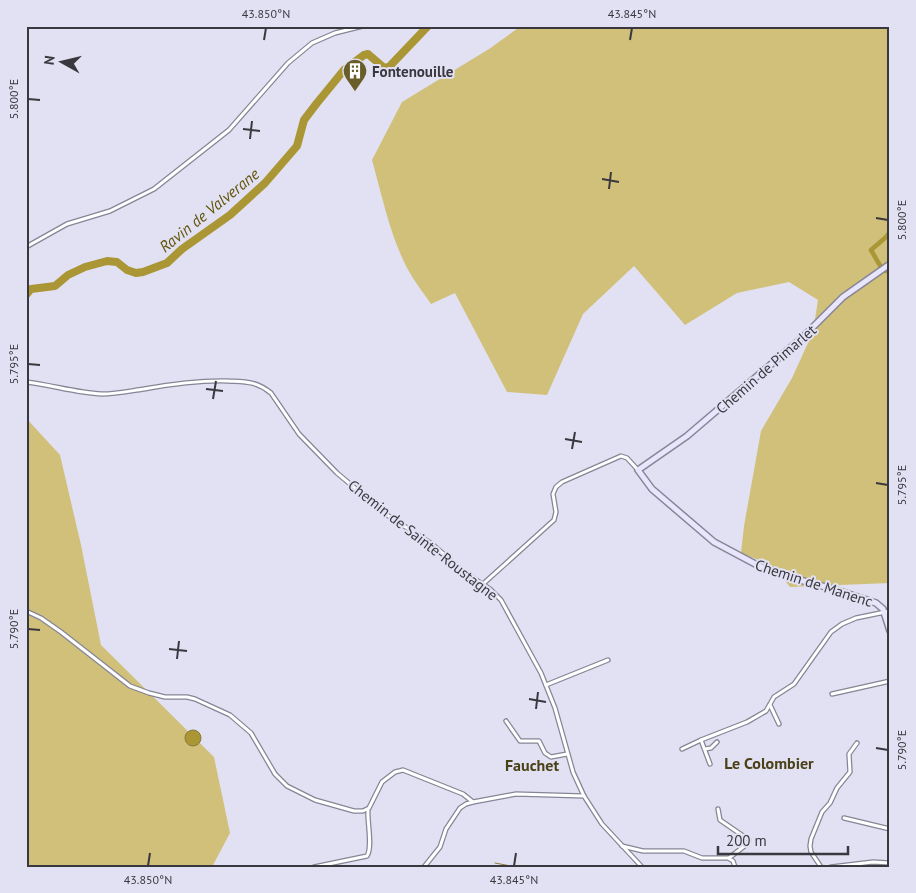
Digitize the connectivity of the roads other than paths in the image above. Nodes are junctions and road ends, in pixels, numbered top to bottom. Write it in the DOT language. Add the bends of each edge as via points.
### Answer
graph roads {
  1 [pos="363,26"];
  2 [pos="26,246"];
  3 [pos="890,264"];
  4 [pos="26,382"];
  5 [pos="638,470"];
  6 [pos="483,584"];
  7 [pos="26,611"];
  8 [pos="887,612"];
  9 [pos="890,631"];
  10 [pos="608,660"];
  11 [pos="890,681"];
  12 [pos="546,686"];
  13 [pos="832,694"];
  14 [pos="770,705"];
  15 [pos="506,721"];
  16 [pos="779,724"];
  17 [pos="701,740"];
  18 [pos="717,742"];
  19 [pos="857,743"];
  20 [pos="704,749"];
  21 [pos="682,750"];
  22 [pos="567,754"];
  23 [pos="710,764"];
  24 [pos="584,796"];
  25 [pos="473,802"];
  26 [pos="718,809"];
  27 [pos="368,810"];
  28 [pos="844,818"];
  29 [pos="890,829"];
  30 [pos="621,846"];
  31 [pos="730,858"];
  32 [pos="890,863"];
  33 [pos="314,867"];
  34 [pos="424,867"];
  35 [pos="642,867"];
  36 [pos="735,867"];
  37 [pos="821,867"];
  38 [pos="831,867"];
  1 -- 2 [label="street" via="312,43 288,63 228,130 154,189 110,211 67,224"];
  3 -- 5 [label="street, Chemin de Pimarlet" via="843,297 803,337 687,436"];
  4 -- 6 [label="street, Chemin de Sainte-Roustagne" via="103,394 210,380 262,385 299,434 336,473 387,515 432,544"];
  5 -- 6 [label="street, Chemin de Manenc" via="627,458 620,456 559,484 553,494 554,520"];
  5 -- 8 [label="street, Chemin de Manenc" via="652,489 697,528 749,562 876,603"];
  6 -- 12 [label="street, Chemin de Sainte-Roustagne" via="504,604"];
  7 -- 27 [label="street" via="61,632 130,686 165,697 195,699 230,715 251,733 275,774 290,787 328,805 357,812"];
  8 -- 9 [label="street"];
  8 -- 14 [label="street" via="852,619 831,632 794,684 774,697"];
  10 -- 12 [label="street"];
  11 -- 13 [label="street"];
  12 -- 22 [label="street, Chemin de Sainte-Roustagne"];
  14 -- 16 [label="street"];
  14 -- 17 [label="street" via="747,722"];
  15 -- 22 [label="street" via="520,741 538,741 551,757"];
  17 -- 20 [label="street"];
  17 -- 21 [label="street"];
  18 -- 20 [label="street"];
  19 -- 37 [label="street" via="849,754 850,772 822,812 811,839 812,852"];
  20 -- 23 [label="street"];
  22 -- 24 [label="street, Chemin de Sainte-Roustagne"];
  24 -- 25 [label="street" via="516,794"];
  24 -- 30 [label="street, Chemin de Sainte-Roustagne"];
  25 -- 27 [label="street" via="463,794 404,770 395,772 382,782"];
  25 -- 34 [label="street" via="460,808 446,829 440,847"];
  26 -- 31 [label="street" via="720,819 749,840"];
  27 -- 33 [label="street" via="369,853"];
  28 -- 29 [label="street"];
  30 -- 31 [label="street" via="643,850 684,850 702,858"];
  30 -- 35 [label="street, Chemin de Sainte-Roustagne"];
  31 -- 36 [label="street"];
  32 -- 38 [label="street"];
}
